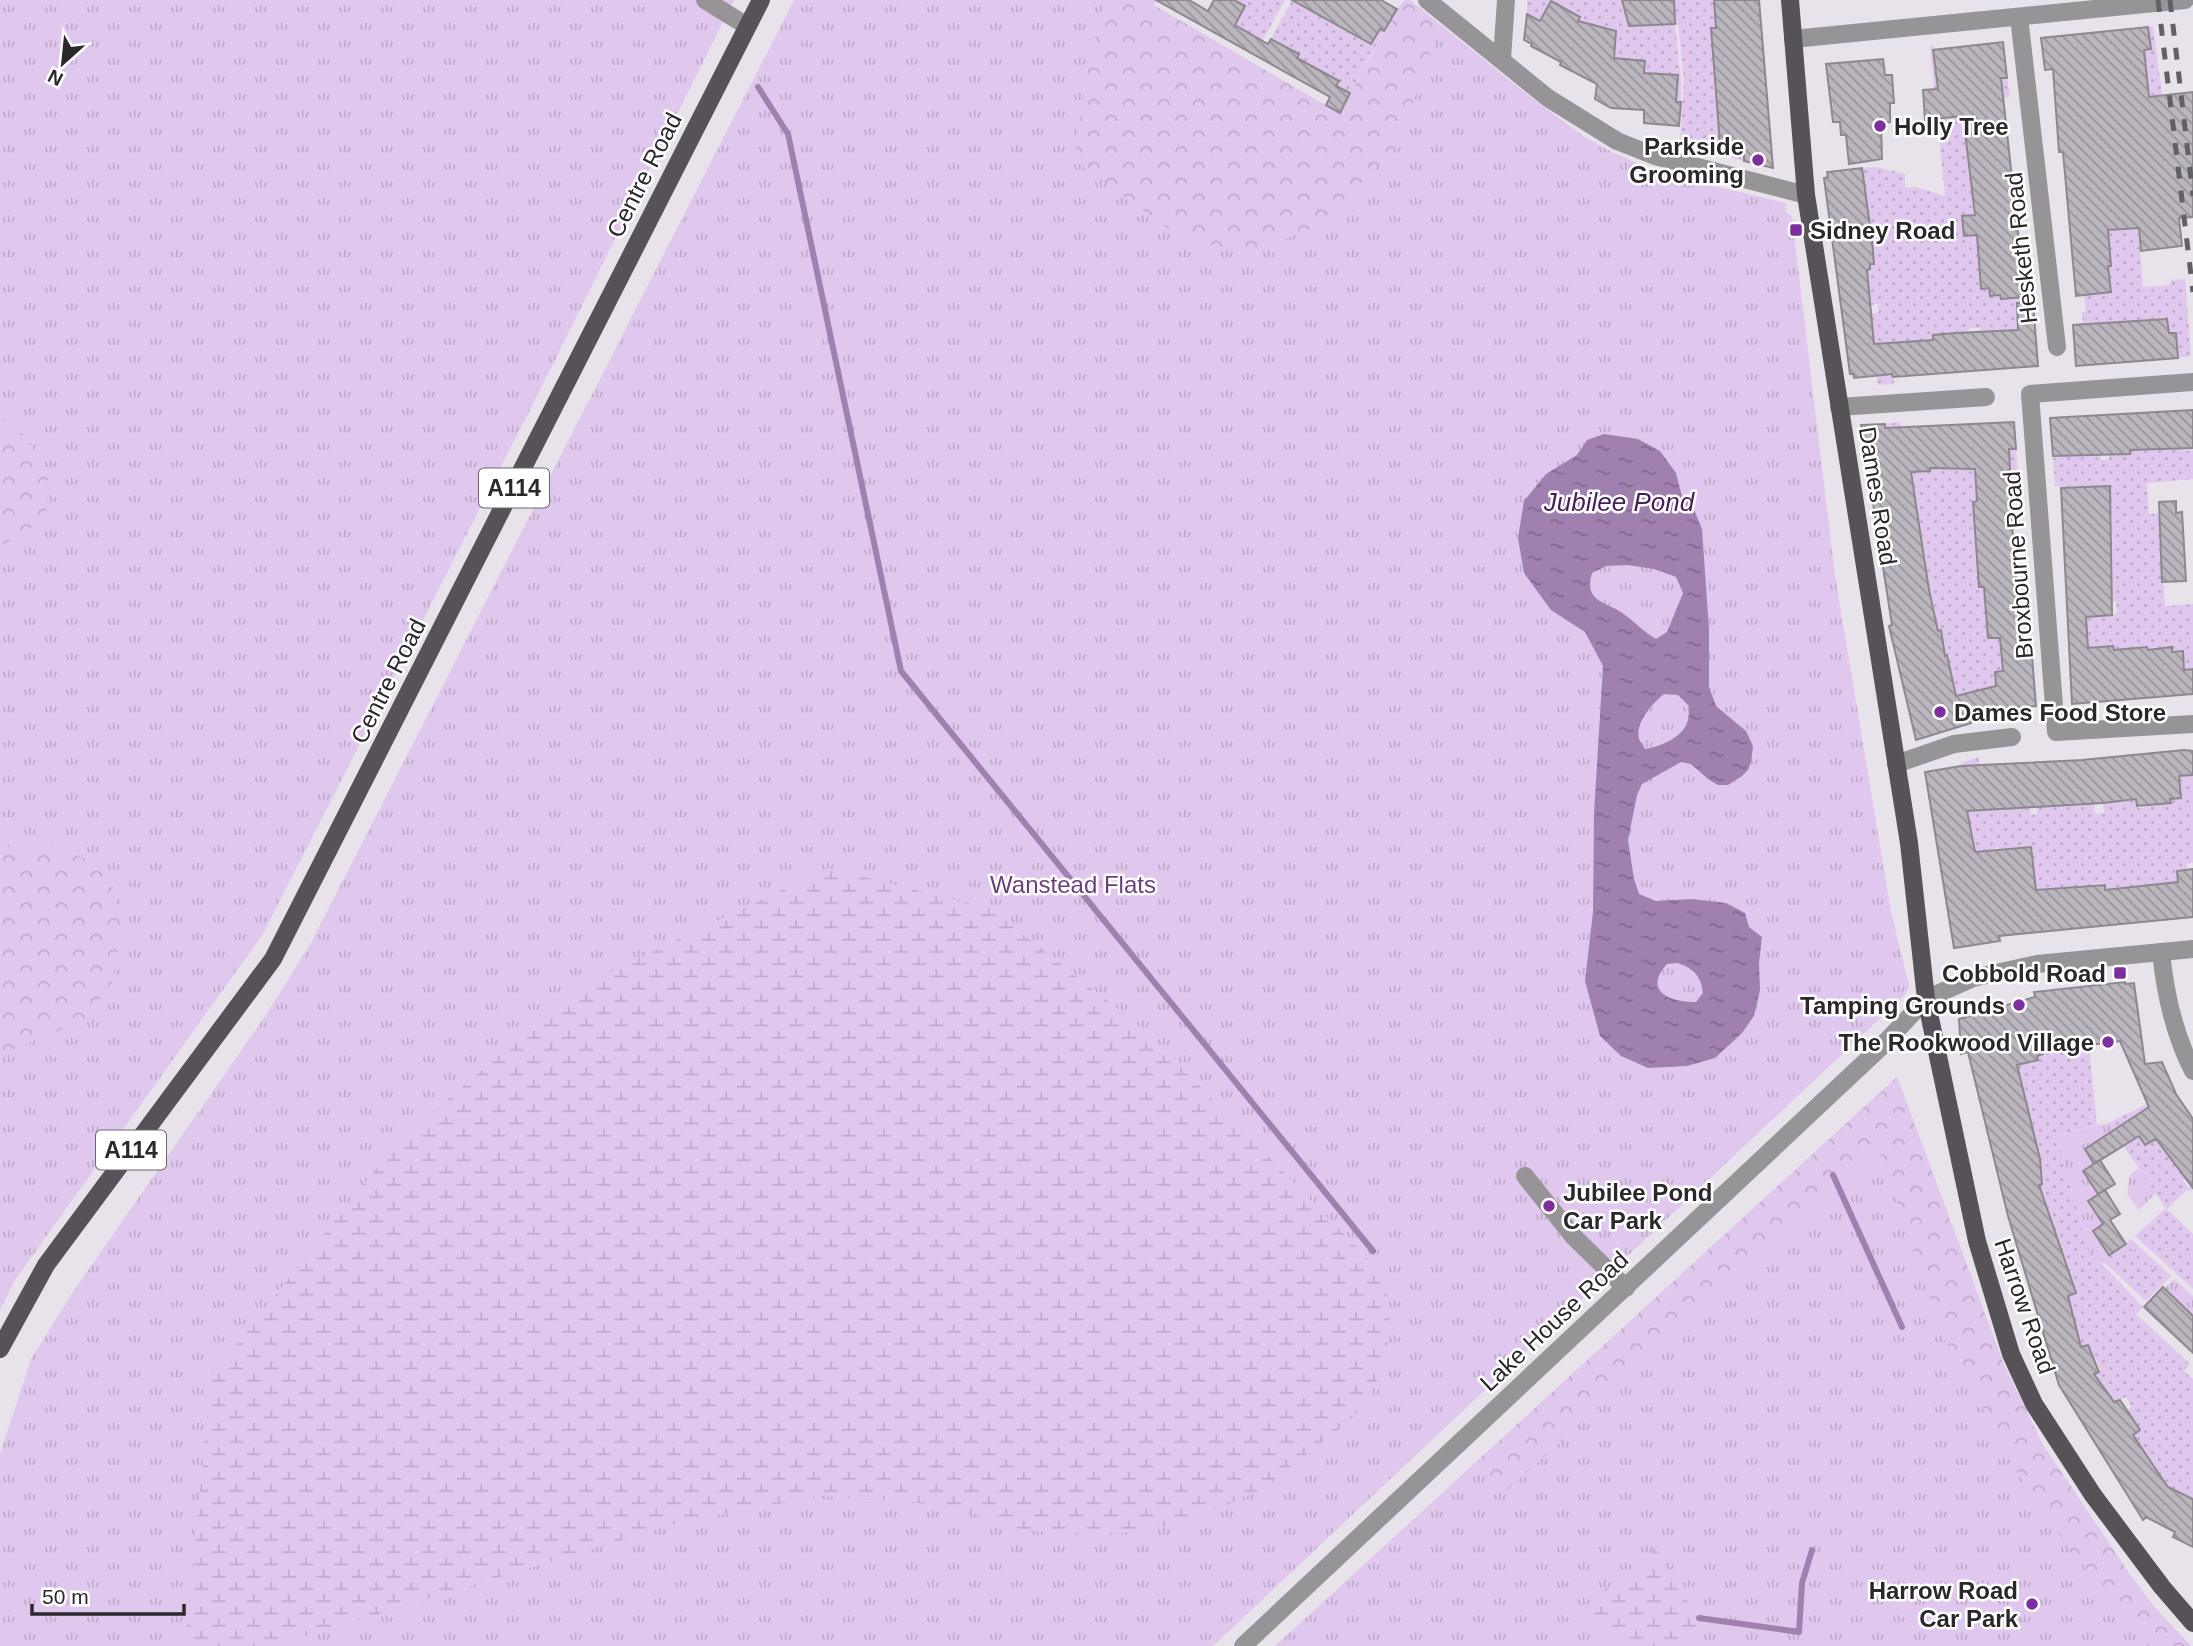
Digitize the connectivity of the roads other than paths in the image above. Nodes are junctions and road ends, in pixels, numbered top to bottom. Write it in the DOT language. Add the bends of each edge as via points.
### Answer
graph roads {
  1 [pos="705,0"];
  2 [pos="761,0"];
  3 [pos="1427,0"];
  4 [pos="1506,0"];
  5 [pos="1790,0"];
  6 [pos="2185,0"];
  7 [pos="2020,17"];
  8 [pos="747,26"];
  9 [pos="1793,39"];
  10 [pos="1502,59"];
  11 [pos="1807,195"];
  12 [pos="2057,347"];
  13 [pos="2193,382"];
  14 [pos="1986,397"];
  15 [pos="1839,407"];
  16 [pos="2193,724"];
  17 [pos="2012,737"];
  18 [pos="1896,764"];
  19 [pos="2193,949"];
  20 [pos="2161,952"];
  21 [pos="1926,999"];
  22 [pos="2193,1071"];
  23 [pos="1525,1177"];
  24 [pos="1626,1288"];
  25 [pos="0,1349"];
  26 [pos="2193,1623"];
  27 [pos="1243,1646"];
  1 -- 8 [label="street"];
  2 -- 8 [label="main road, Centre Road / A114"];
  3 -- 10 [label="street"];
  4 -- 10 [label="street"];
  5 -- 9 [label="main road, Dames Road"];
  6 -- 7 [label="street"];
  7 -- 9 [label="street"];
  7 -- 12 [label="street, Hesketh Road"];
  8 -- 25 [label="main road, Centre Road / A114" via="273,959 46,1265"];
  9 -- 11 [label="main road, Dames Road"];
  10 -- 11 [label="street" via="1548,98 1618,141 1655,156"];
  11 -- 15 [label="main road, Dames Road"];
  13 -- 16 [label="street, Broxbourne Road" via="2030,394 2056,733"];
  14 -- 15 [label="street"];
  15 -- 18 [label="main road, Dames Road"];
  17 -- 18 [label="street" via="1954,744"];
  18 -- 21 [label="main road, Dames Road"];
  19 -- 20 [label="street"];
  20 -- 21 [label="street" via="1996,971"];
  20 -- 22 [label="street" via="2168,1002"];
  21 -- 24 [label="street, Lake House Road"];
  21 -- 26 [label="main road, Harrow Road" via="1977,1241 2011,1354 2034,1404 2078,1473"];
  23 -- 24 [label="street" via="1573,1236"];
  24 -- 27 [label="street, Lake House Road"];
}
